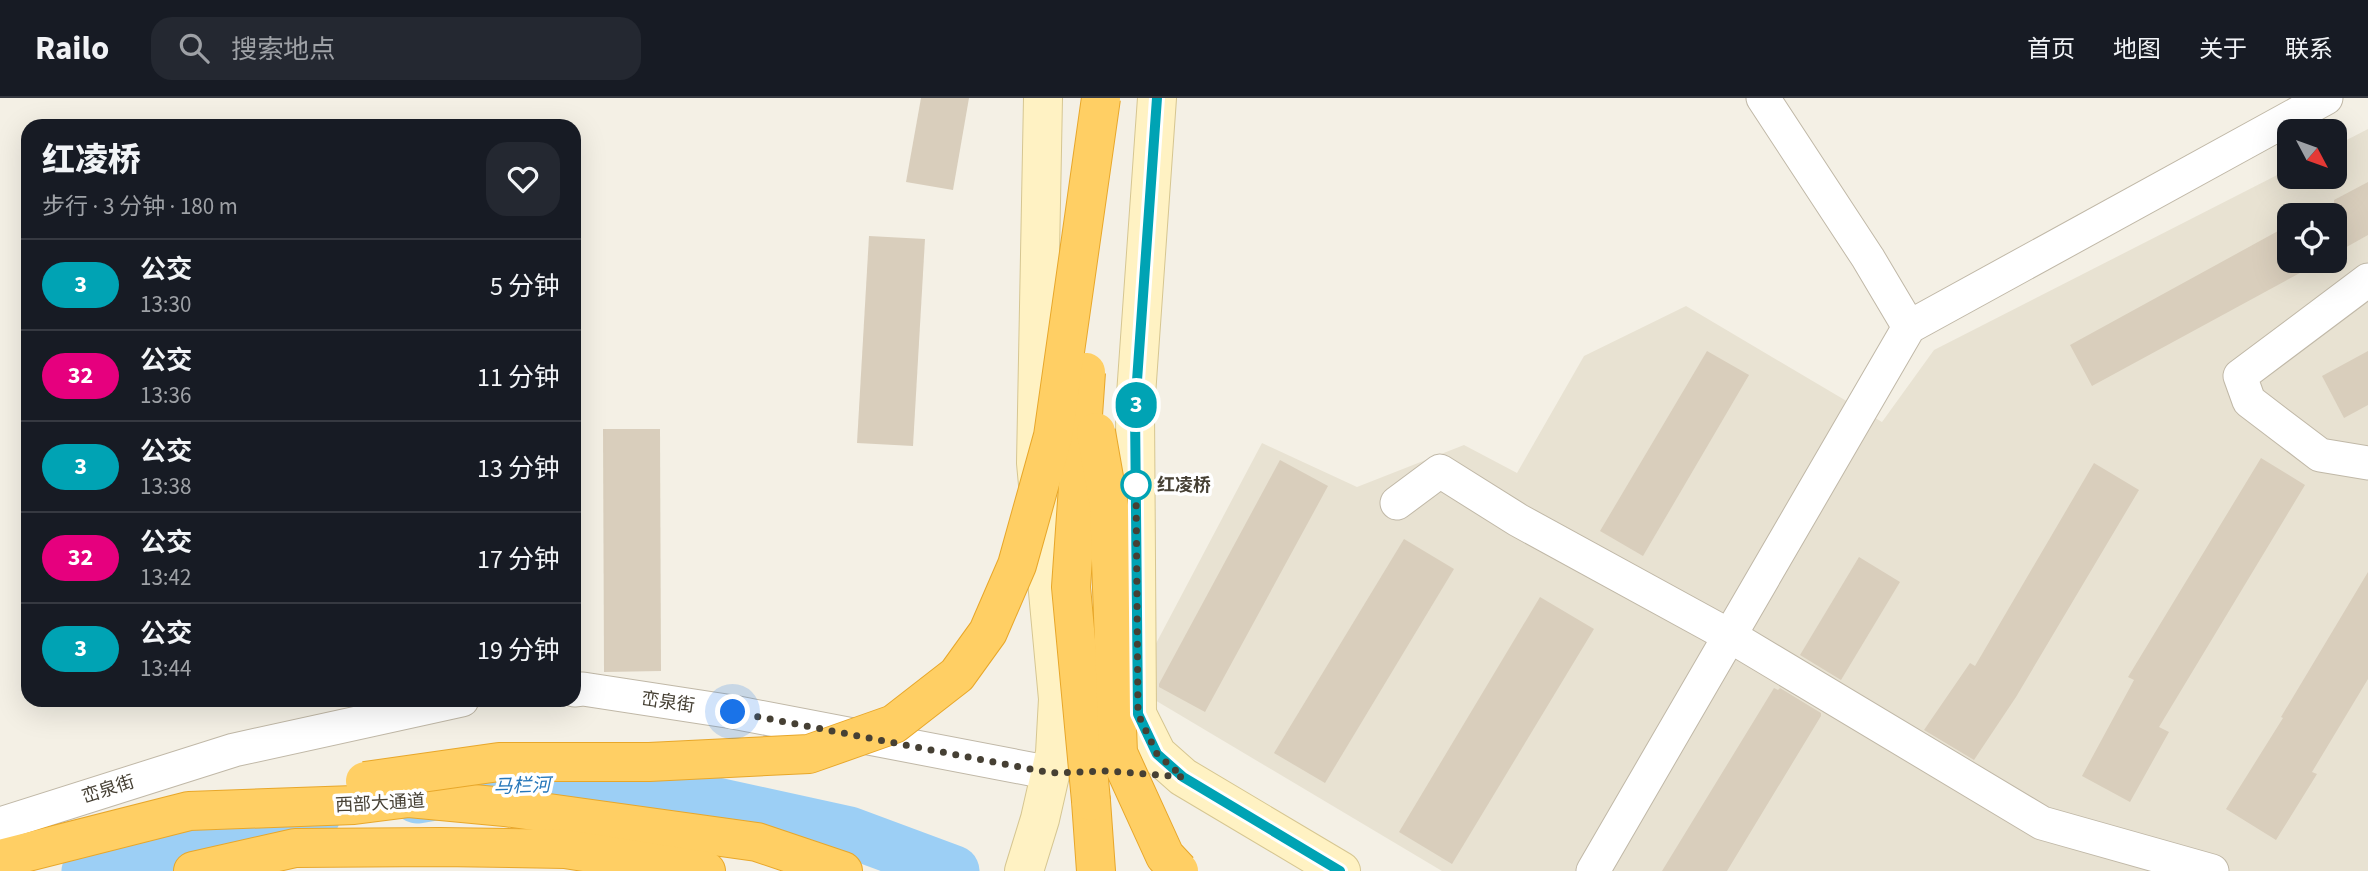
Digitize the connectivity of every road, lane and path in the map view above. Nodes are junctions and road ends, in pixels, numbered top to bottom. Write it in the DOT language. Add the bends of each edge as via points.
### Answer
graph roads {
  1 [pos="1043,98"];
  2 [pos="1103,98"];
  3 [pos="1157,98"];
  4 [pos="1763,98"];
  5 [pos="2326,98"];
  6 [pos="2368,280"];
  7 [pos="1909,327"];
  8 [pos="1086,374"];
  9 [pos="2368,463"];
  10 [pos="1397,503"];
  11 [pos="1730,636"];
  12 [pos="581,690"];
  13 [pos="430,707"];
  14 [pos="1051,773"];
  15 [pos="1183,777"];
  16 [pos="189,811"];
  17 [pos="0,824"];
  18 [pos="0,859"];
  19 [pos="202,869"];
  20 [pos="306,871"];
  21 [pos="706,871"];
  22 [pos="843,871"];
  23 [pos="1024,871"];
  24 [pos="1096,871"];
  25 [pos="1180,871"];
  26 [pos="1340,871"];
  27 [pos="1593,871"];
  28 [pos="2212,871"];
  1 -- 14 [label="main road" via="1036,463 1058,699"];
  2 -- 8 [label="highway, bridge"];
  2 -- 16 [label="highway, bridge" via="1053,436 1017,565 988,632 957,675 915,708 894,724 809,754 649,762 499,762"];
  3 -- 15 [label="main road" via="1135,409 1138,714 1157,754"];
  4 -- 7 [label="street"];
  5 -- 7 [label="street"];
  6 -- 9 [label="street" via="2240,376 2249,401 2320,455"];
  7 -- 11 [label="street"];
  8 -- 24 [label="highway, bridge" via="1071,587"];
  8 -- 25 [label="highway, bridge" via="1109,506 1118,753 1165,856"];
  10 -- 11 [label="street" via="1440,471 1518,520"];
  11 -- 27 [label="street"];
  11 -- 28 [label="street" via="2042,823"];
  12 -- 14 [label="street, 峦泉街" via="733,712"];
  13 -- 17 [label="street, 峦泉街" via="234,750"];
  14 -- 15 [label="main road" via="1107,771"];
  14 -- 23 [label="main road"];
  15 -- 26 [label="main road"];
  16 -- 18 [label="highway, 西部大通道"];
  16 -- 22 [label="highway, 西部大通道" via="354,805 409,798 757,842"];
  19 -- 20 [label="highway"];
  19 -- 21 [label="highway" via="295,848 440,847 565,849"];
}
